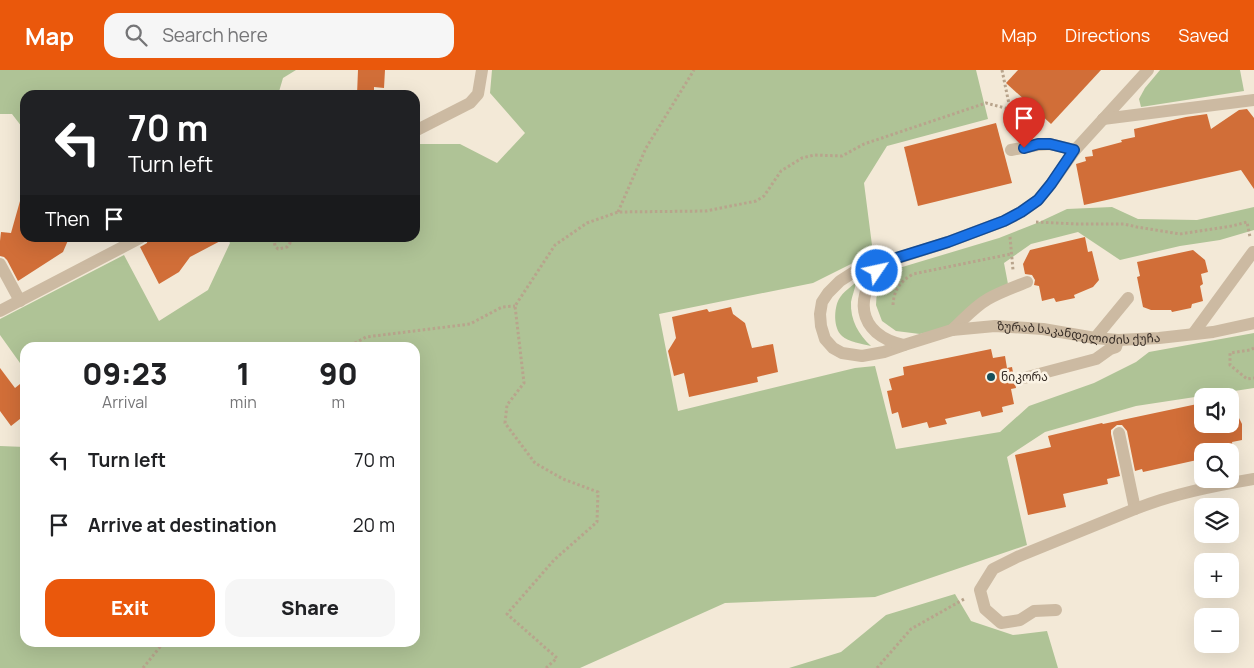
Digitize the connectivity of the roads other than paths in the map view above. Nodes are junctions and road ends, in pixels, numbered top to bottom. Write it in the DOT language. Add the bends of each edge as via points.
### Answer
graph roads {
  1 [pos="482,70"];
  2 [pos="1148,70"];
  3 [pos="1254,100"];
  4 [pos="1104,119"];
  5 [pos="420,128"];
  6 [pos="1010,150"];
  7 [pos="1074,150"];
  8 [pos="132,242"];
  9 [pos="1253,252"];
  10 [pos="890,260"];
  11 [pos="0,264"];
  12 [pos="1027,282"];
  13 [pos="1128,298"];
  14 [pos="20,301"];
  15 [pos="0,311"];
  16 [pos="1254,323"];
  17 [pos="952,330"];
  18 [pos="1193,334"];
  19 [pos="1095,338"];
  20 [pos="1118,340"];
  21 [pos="904,345"];
  22 [pos="1024,378"];
  23 [pos="1118,433"];
  24 [pos="1254,479"];
  25 [pos="1135,509"];
  26 [pos="1056,610"];
  1 -- 5 [label="street" via="478,94 470,103"];
  2 -- 4 [label="street, ზურაბ საკანდელიძის ქუჩა"];
  3 -- 4 [label="street"];
  4 -- 7 [label="street, ზურაბ საკანდელიძის ქუჩა"];
  6 -- 7 [label="street" via="1038,144"];
  7 -- 10 [label="street, ზურაბ საკანდელიძის ქუჩა" via="1038,200 1021,212 948,242"];
  8 -- 14 [label="street"];
  9 -- 18 [label="street"];
  10 -- 21 [label="street, ზურაბ საკანდელიძის ქუჩა" via="867,286 863,301 865,316 870,327 880,336"];
  10 -- 21 [label="street, ზურაბ საკანდელიძის ქუჩა" via="840,280 822,302 821,326 824,339 842,354 862,356"];
  11 -- 14 [label="street"];
  12 -- 17 [label="street" via="988,299"];
  13 -- 19 [label="street"];
  14 -- 15 [label="street"];
  16 -- 18 [label="street, ზურაბ საკანდელიძის ქუჩა"];
  17 -- 19 [label="street, ზურაბ საკანდელიძის ქუჩა" via="995,326 1043,328"];
  17 -- 21 [label="street, ზურაბ საკანდელიძის ქუჩა"];
  18 -- 20 [label="street, ზურაბ საკანდელიძის ქუჩა"];
  19 -- 20 [label="street, ზურაბ საკანდელიძის ქუჩა"];
  20 -- 22 [label="street" via="1116,347 1096,359"];
  23 -- 25 [label="street"];
  24 -- 25 [label="street" via="1214,486"];
  25 -- 26 [label="street" via="993,569 980,590 985,609 1001,623 1020,620 1034,611"];
}
